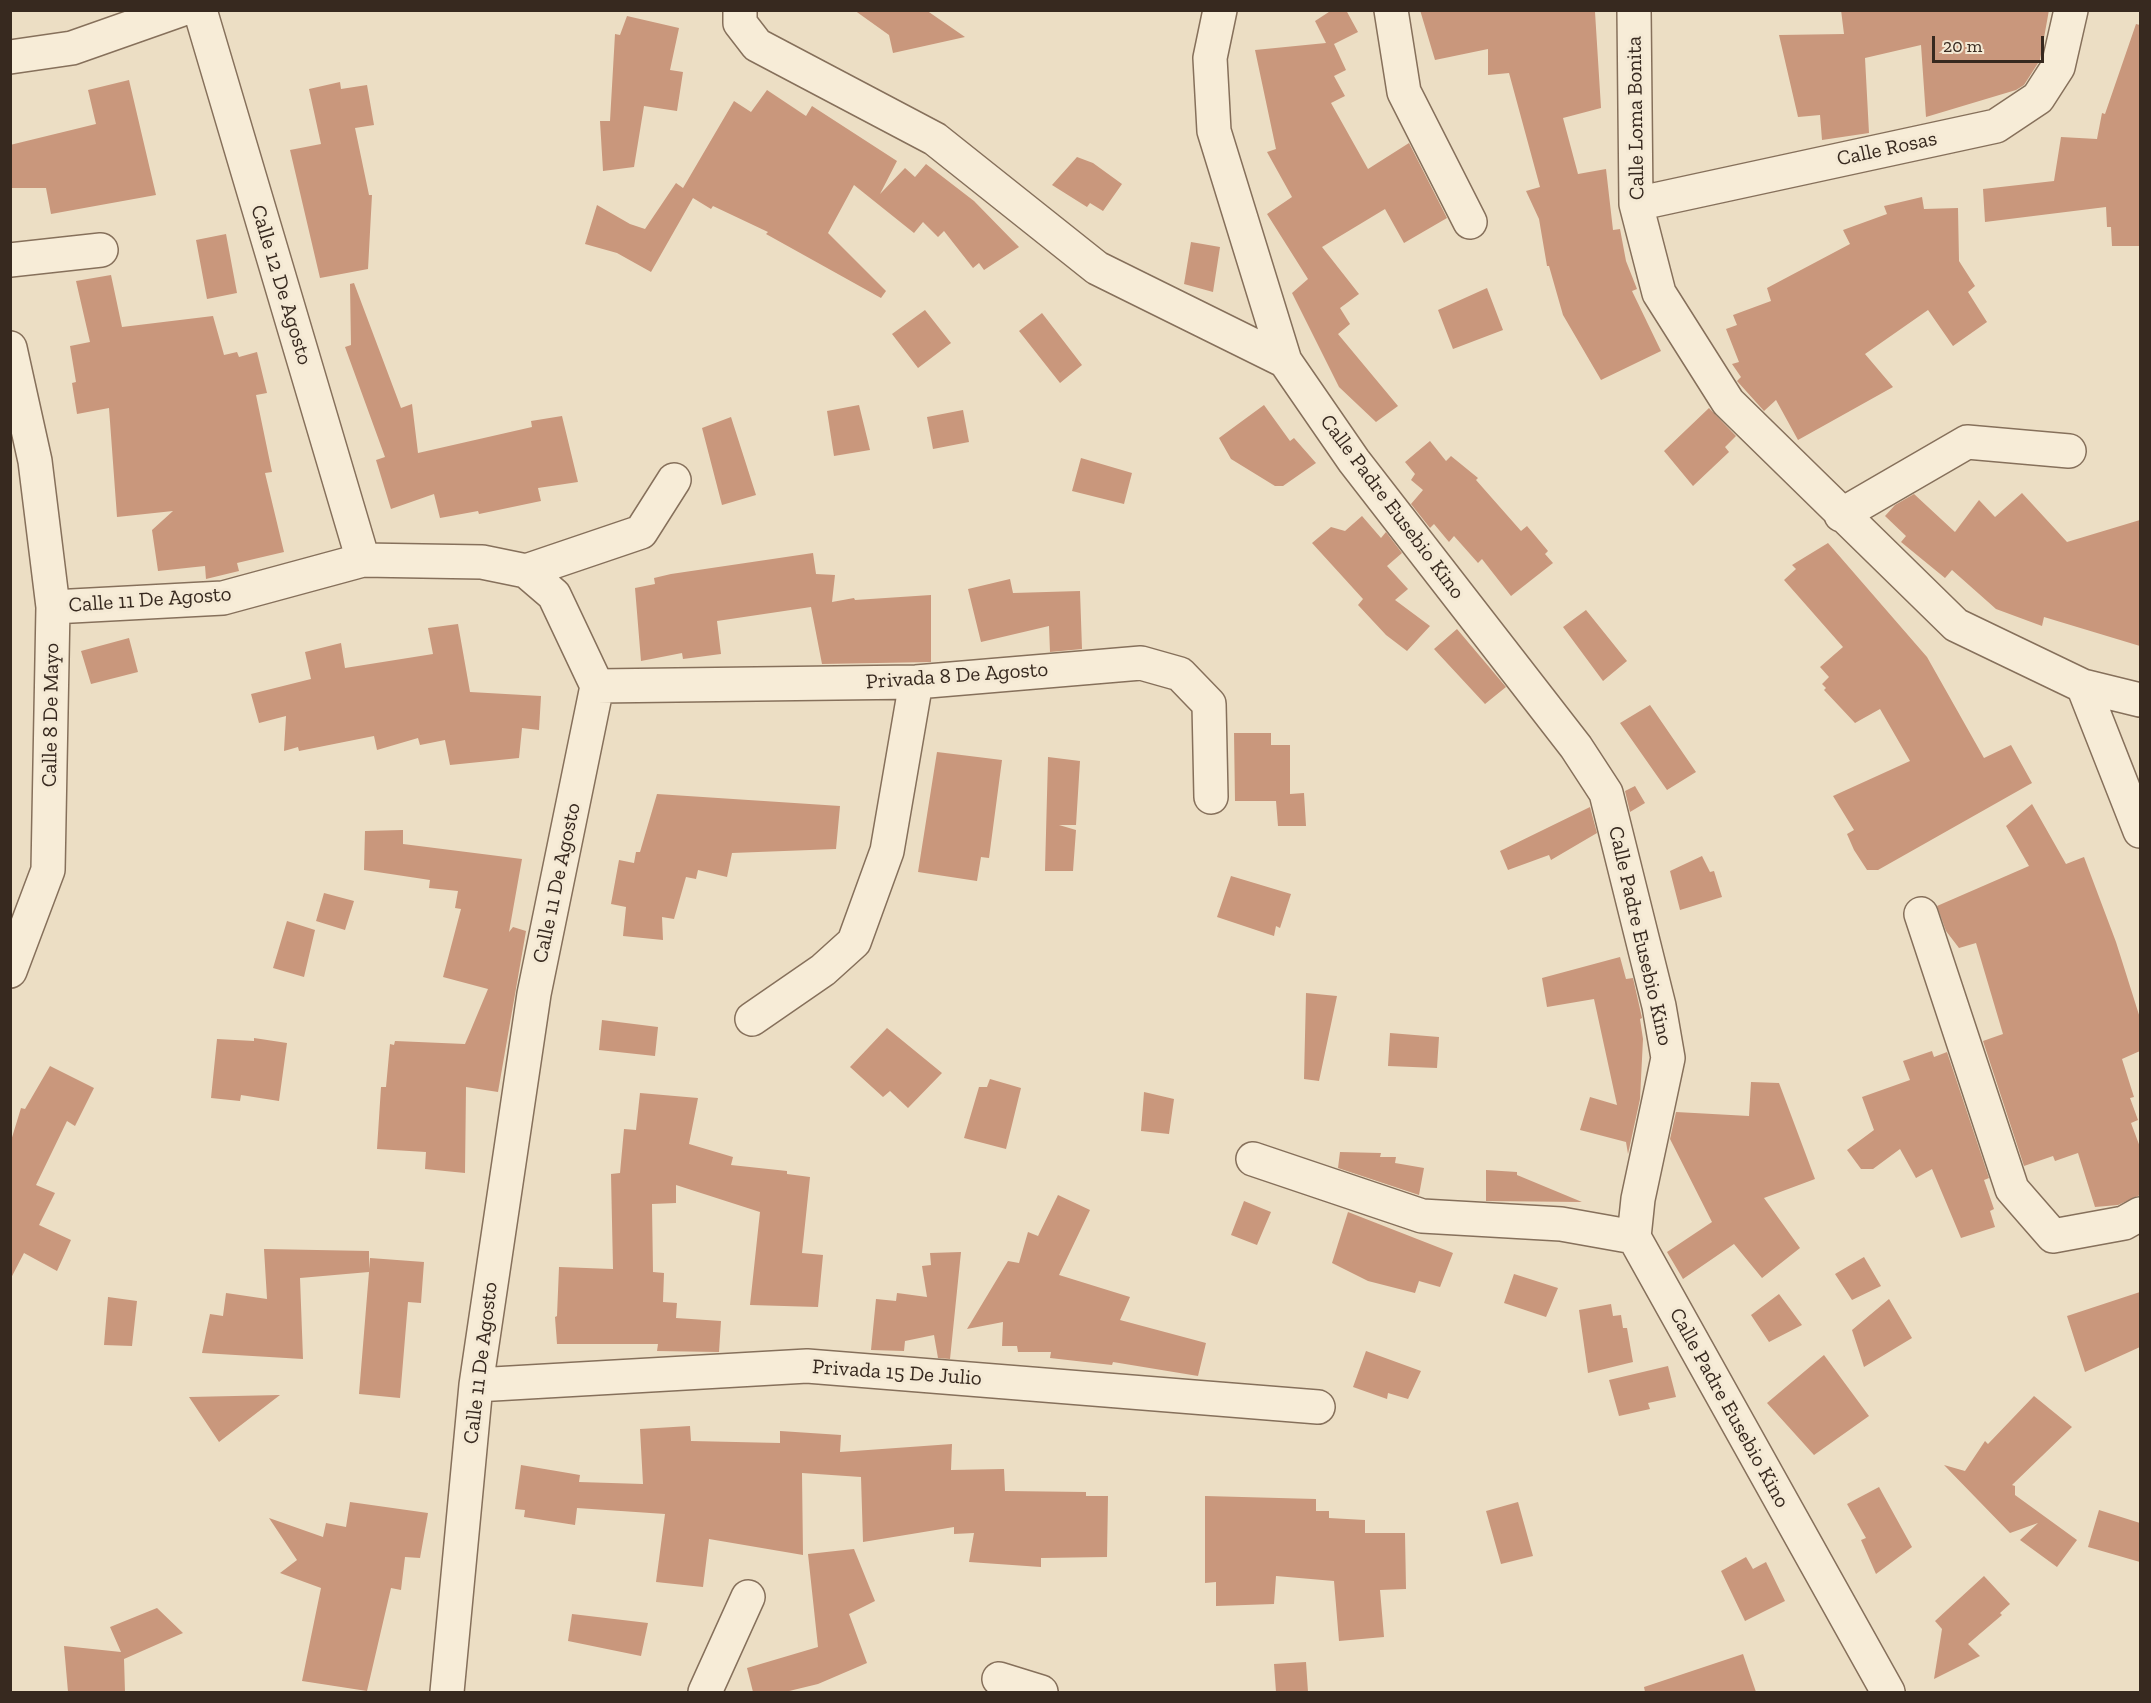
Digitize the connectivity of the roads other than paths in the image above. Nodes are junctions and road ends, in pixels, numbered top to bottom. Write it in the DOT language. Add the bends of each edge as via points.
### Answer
graph roads {
  1 [pos="180,10"];
  2 [pos="200,10"];
  3 [pos="1220,10"];
  4 [pos="1391,10"];
  5 [pos="1634,10"];
  6 [pos="2071,10"];
  7 [pos="740,16"];
  8 [pos="10,57"];
  9 [pos="1636,204"];
  10 [pos="1470,222"];
  11 [pos="101,250"];
  12 [pos="10,260"];
  13 [pos="10,348"];
  14 [pos="1284,361"];
  15 [pos="2069,451"];
  16 [pos="674,480"];
  17 [pos="1841,515"];
  18 [pos="363,560"];
  19 [pos="526,571"];
  20 [pos="53,607"];
  21 [pos="916,682"];
  22 [pos="597,686"];
  23 [pos="2083,686"];
  24 [pos="2140,700"];
  25 [pos="1211,798"];
  26 [pos="2140,831"];
  27 [pos="1921,914"];
  28 [pos="10,970"];
  29 [pos="752,1019"];
  30 [pos="1252,1159"];
  31 [pos="2132,1218"];
  32 [pos="1634,1237"];
  33 [pos="476,1385"];
  34 [pos="1318,1407"];
  35 [pos="748,1598"];
  36 [pos="999,1679"];
  37 [pos="447,1692"];
  38 [pos="705,1692"];
  39 [pos="1041,1692"];
  40 [pos="1888,1692"];
  1 -- 8 [label="street" via="72,48"];
  2 -- 18 [label="street, Calle 12 De Agosto"];
  3 -- 14 [label="street, Calle Padre Eusebio Kino" via="1210,58 1214,131"];
  4 -- 10 [label="street" via="1404,92"];
  5 -- 9 [label="street, Calle Loma Bonita"];
  6 -- 9 [label="street, Calle Rosas" via="2058,67 2038,98 1996,126"];
  7 -- 14 [label="street, Calle Padre Eusebio Kino" via="757,45 935,139 1097,268"];
  9 -- 17 [label="street, Calle Loma Bonita" via="1659,293 1728,402"];
  11 -- 12 [label="street"];
  13 -- 20 [label="street, Calle 8 De Mayo" via="35,461"];
  14 -- 32 [label="street, Calle Padre Eusebio Kino" via="1354,461 1576,747 1606,793 1659,1006 1668,1058 1638,1199"];
  15 -- 17 [label="street" via="1967,442"];
  16 -- 19 [label="street" via="641,532"];
  17 -- 23 [label="street, Calle Loma Bonita" via="1956,625"];
  18 -- 19 [label="street, Calle 11 De Agosto" via="482,562"];
  18 -- 20 [label="street, Calle 11 De Agosto" via="223,598"];
  19 -- 22 [label="street, Calle 11 De Agosto" via="554,595"];
  20 -- 28 [label="street, Calle 8 De Mayo" via="48,870"];
  21 -- 22 [label="street, Privada 8 De Agosto"];
  21 -- 25 [label="street, Privada 8 De Agosto" via="1141,663 1180,674 1209,704"];
  21 -- 29 [label="street" via="887,851 854,942 823,970"];
  22 -- 33 [label="street, Calle 11 De Agosto" via="534,994"];
  23 -- 24 [label="street, Calle Loma Bonita"];
  23 -- 26 [label="street"];
  27 -- 31 [label="street" via="2012,1189 2053,1236"];
  30 -- 32 [label="street" via="1422,1216 1561,1224"];
  32 -- 40 [label="street, Calle Padre Eusebio Kino"];
  33 -- 34 [label="street, Privada 15 De Julio" via="807,1366"];
  33 -- 37 [label="street, Calle 11 De Agosto"];
  35 -- 38 [label="street"];
  36 -- 39 [label="street"];
}
